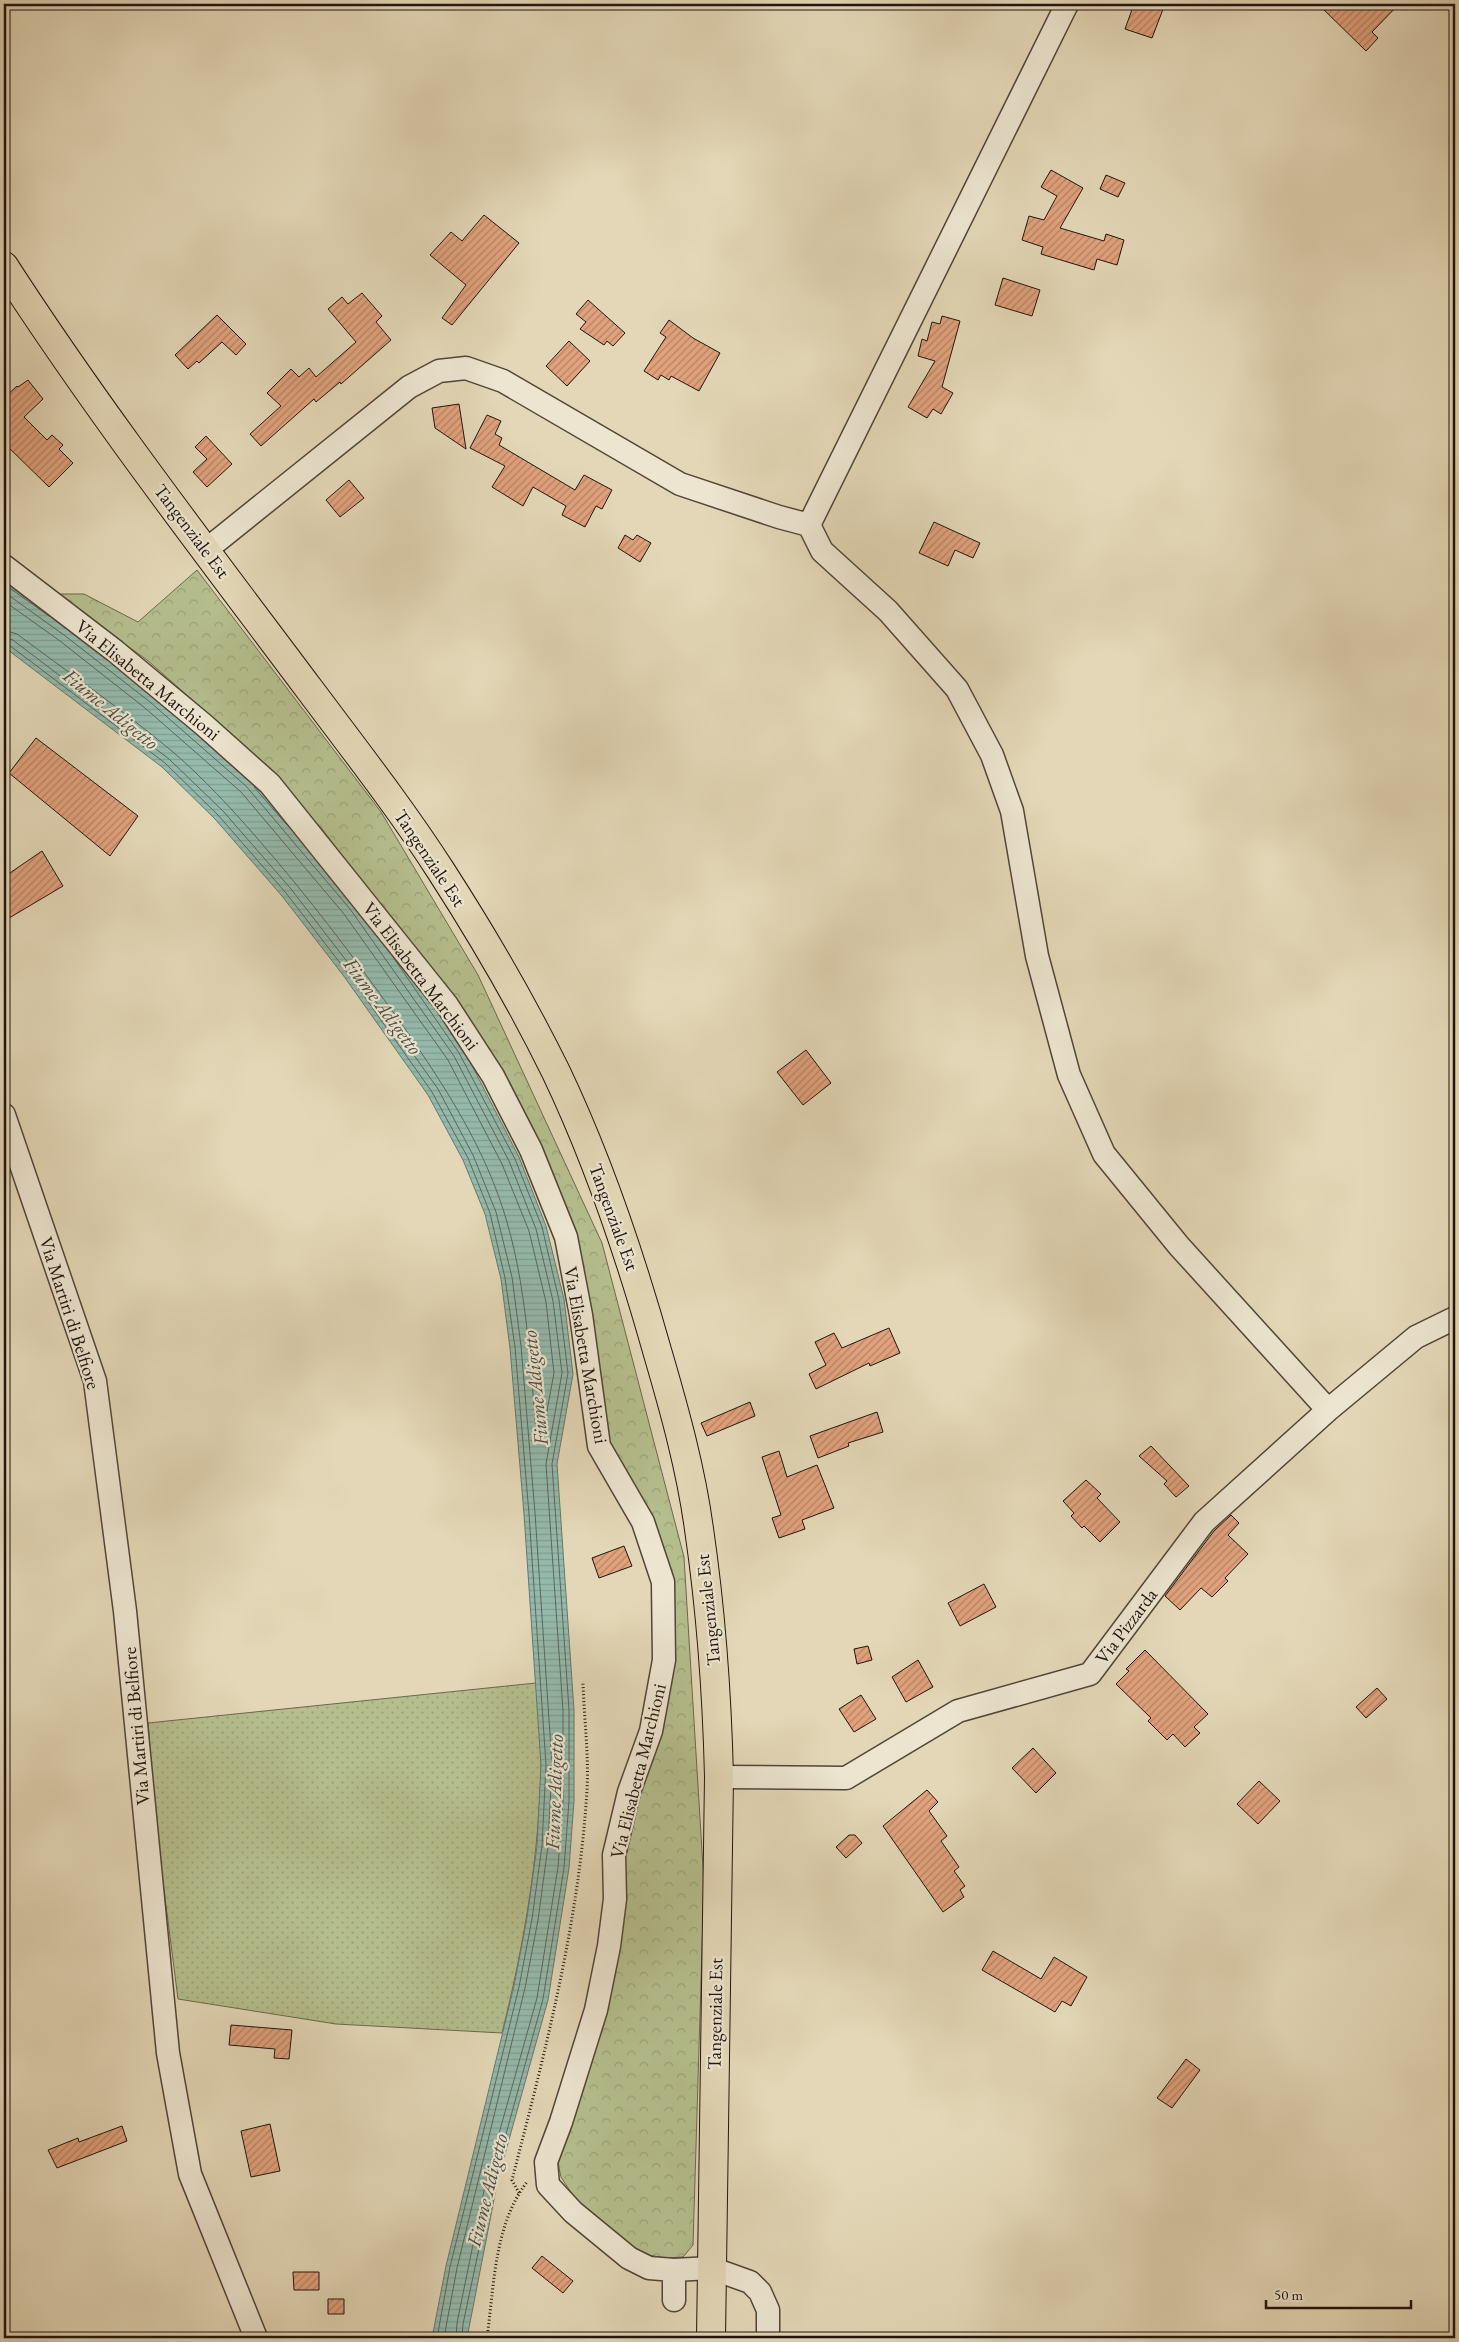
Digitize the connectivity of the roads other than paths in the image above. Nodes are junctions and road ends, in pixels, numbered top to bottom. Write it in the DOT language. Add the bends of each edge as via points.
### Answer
graph roads {
  1 [pos="1067,4"];
  2 [pos="4,266"];
  3 [pos="809,525"];
  4 [pos="206,550"];
  5 [pos="4,566"];
  6 [pos="4,1115"];
  7 [pos="1455,1318"];
  8 [pos="1328,1410"];
  9 [pos="719,1777"];
  10 [pos="711,2268"];
  11 [pos="674,2270"];
  12 [pos="674,2300"];
  13 [pos="256,2338"];
  14 [pos="711,2338"];
  15 [pos="768,2338"];
  1 -- 3 [label="street"];
  2 -- 4 [label="main road, Tangenziale Est" via="60,353"];
  3 -- 4 [label="street" via="680,484 503,381 466,368 440,372 409,387"];
  3 -- 8 [label="street" via="822,551 888,611 957,689 992,755 1012,812 1037,956 1069,1075 1104,1154 1179,1246"];
  4 -- 9 [label="main road, Tangenziale Est" via="383,787 439,868 523,1009 557,1074 586,1141 636,1275 680,1434 699,1525 707,1590"];
  5 -- 11 [label="street, Via Elisabetta Marchioni" via="115,651 204,725 275,791 447,1005 494,1076 531,1150 566,1237 599,1446 643,1522 663,1582 664,1660 651,1732 629,1792 614,1855 615,1899 596,2010 546,2162 548,2184 573,2212 629,2258 649,2268"];
  6 -- 13 [label="street, Via Martiri di Belfiore" via="95,1381 125,1611 168,2053 190,2174"];
  7 -- 8 [label="street, Via Pizzarda" via="1416,1336"];
  8 -- 9 [label="street, Via Pizzarda" via="1204,1522 1090,1674 958,1711 846,1778"];
  9 -- 10 [label="main road, Tangenziale Est"];
  10 -- 11 [label="street, Via Elisabetta Marchioni"];
  10 -- 14 [label="main road, Tangenziale Est"];
  10 -- 15 [label="street, Via Elisabetta Marchioni" via="750,2282 760,2292 768,2310"];
  11 -- 12 [label="street"];
}
